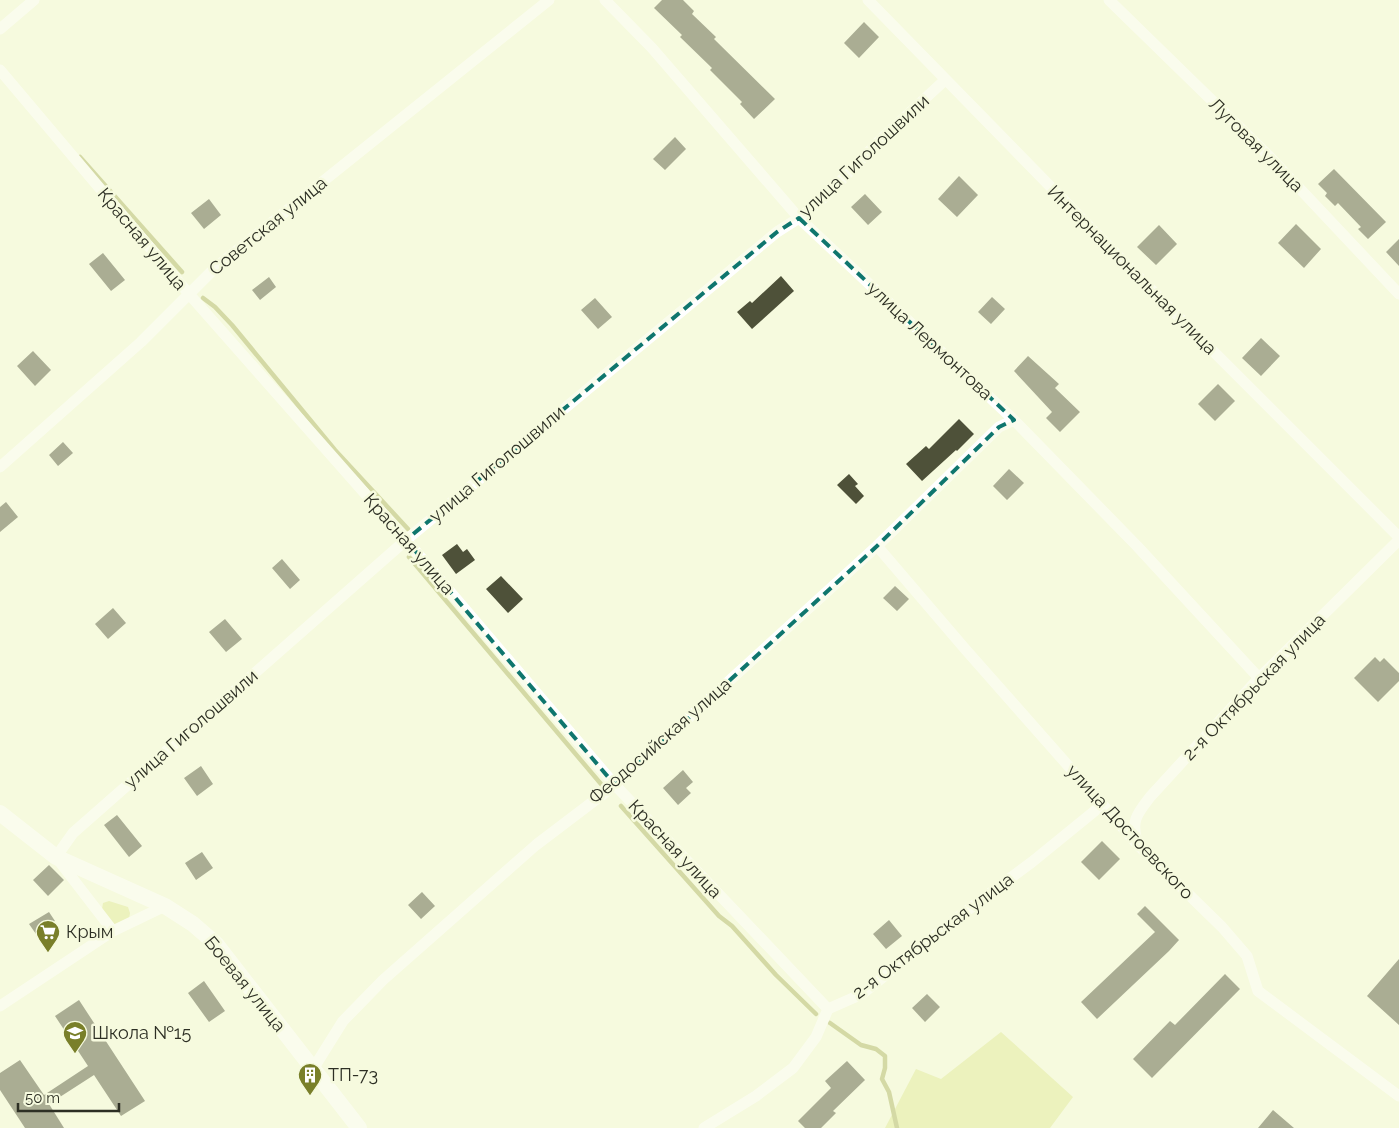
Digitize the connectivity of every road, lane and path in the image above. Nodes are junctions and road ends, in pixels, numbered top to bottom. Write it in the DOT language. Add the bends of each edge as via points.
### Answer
graph roads {
  1 [pos="34,0"];
  2 [pos="549,0"];
  3 [pos="605,0"];
  4 [pos="868,0"];
  5 [pos="1109,0"];
  6 [pos="0,29"];
  7 [pos="0,70"];
  8 [pos="945,80"];
  9 [pos="799,218"];
  10 [pos="189,294"];
  11 [pos="1399,294"];
  12 [pos="1014,420"];
  13 [pos="0,467"];
  14 [pos="1399,539"];
  15 [pos="406,540"];
  16 [pos="877,546"];
  17 [pos="1259,678"];
  18 [pos="615,785"];
  19 [pos="1102,805"];
  20 [pos="0,814"];
  21 [pos="1138,846"];
  22 [pos="56,857"];
  23 [pos="165,906"];
  24 [pos="113,931"];
  25 [pos="0,1006"];
  26 [pos="828,1009"];
  27 [pos="313,1068"];
  28 [pos="1399,1096"];
  29 [pos="359,1128"];
  30 [pos="704,1128"];
  1 -- 6 [label="street"];
  2 -- 10 [label="street, Советская улица" via="215,268"];
  3 -- 9 [label="street, улица Лермонтова" via="652,48"];
  4 -- 8 [label="street, Интернациональная улица"];
  5 -- 11 [label="street, Луговая улица" via="1269,156"];
  7 -- 10 [label="street, Красная улица"];
  8 -- 9 [label="street, улица Гиголошвили" via="827,195"];
  8 -- 14 [label="street, Интернациональная улица"];
  9 -- 12 [label="street, улица Лермонтова"];
  9 -- 15 [label="street, улица Гиголошвили" via="777,232"];
  10 -- 13 [label="street, Советская улица" via="141,342"];
  10 -- 15 [label="street, Красная улица"];
  12 -- 16 [label="street, Феодосийская улица" via="999,426"];
  12 -- 17 [label="street, улица Лермонтова"];
  14 -- 17 [label="street, 2-я Октябрьская улица"];
  15 -- 18 [label="street, Красная улица"];
  15 -- 22 [label="street, улица Гиголошвили" via="73,833"];
  16 -- 18 [label="street, Феодосийская улица"];
  16 -- 19 [label="street, улица Достоевского"];
  17 -- 21 [label="street, 2-я Октябрьская улица" via="1137,814 1133,828"];
  18 -- 26 [label="street, Красная улица"];
  18 -- 27 [label="street, Феодосийская улица" via="536,845 383,980 343,1021"];
  19 -- 21 [label="street, улица Достоевского"];
  19 -- 26 [label="street, 2-я Октябрьская улица" via="862,994"];
  20 -- 22 [label="street, Боевая улица"];
  21 -- 28 [label="street, улица Достоевского" via="1247,956 1258,991"];
  22 -- 23 [label="street, Боевая улица"];
  22 -- 24 [label="street"];
  23 -- 24 [label="street"];
  23 -- 27 [label="street, Боевая улица" via="216,944"];
  24 -- 25 [label="street"];
  26 -- 30 [label="street" via="816,1037 793,1068 756,1096"];
  27 -- 29 [label="street, Боевая улица"];
}
